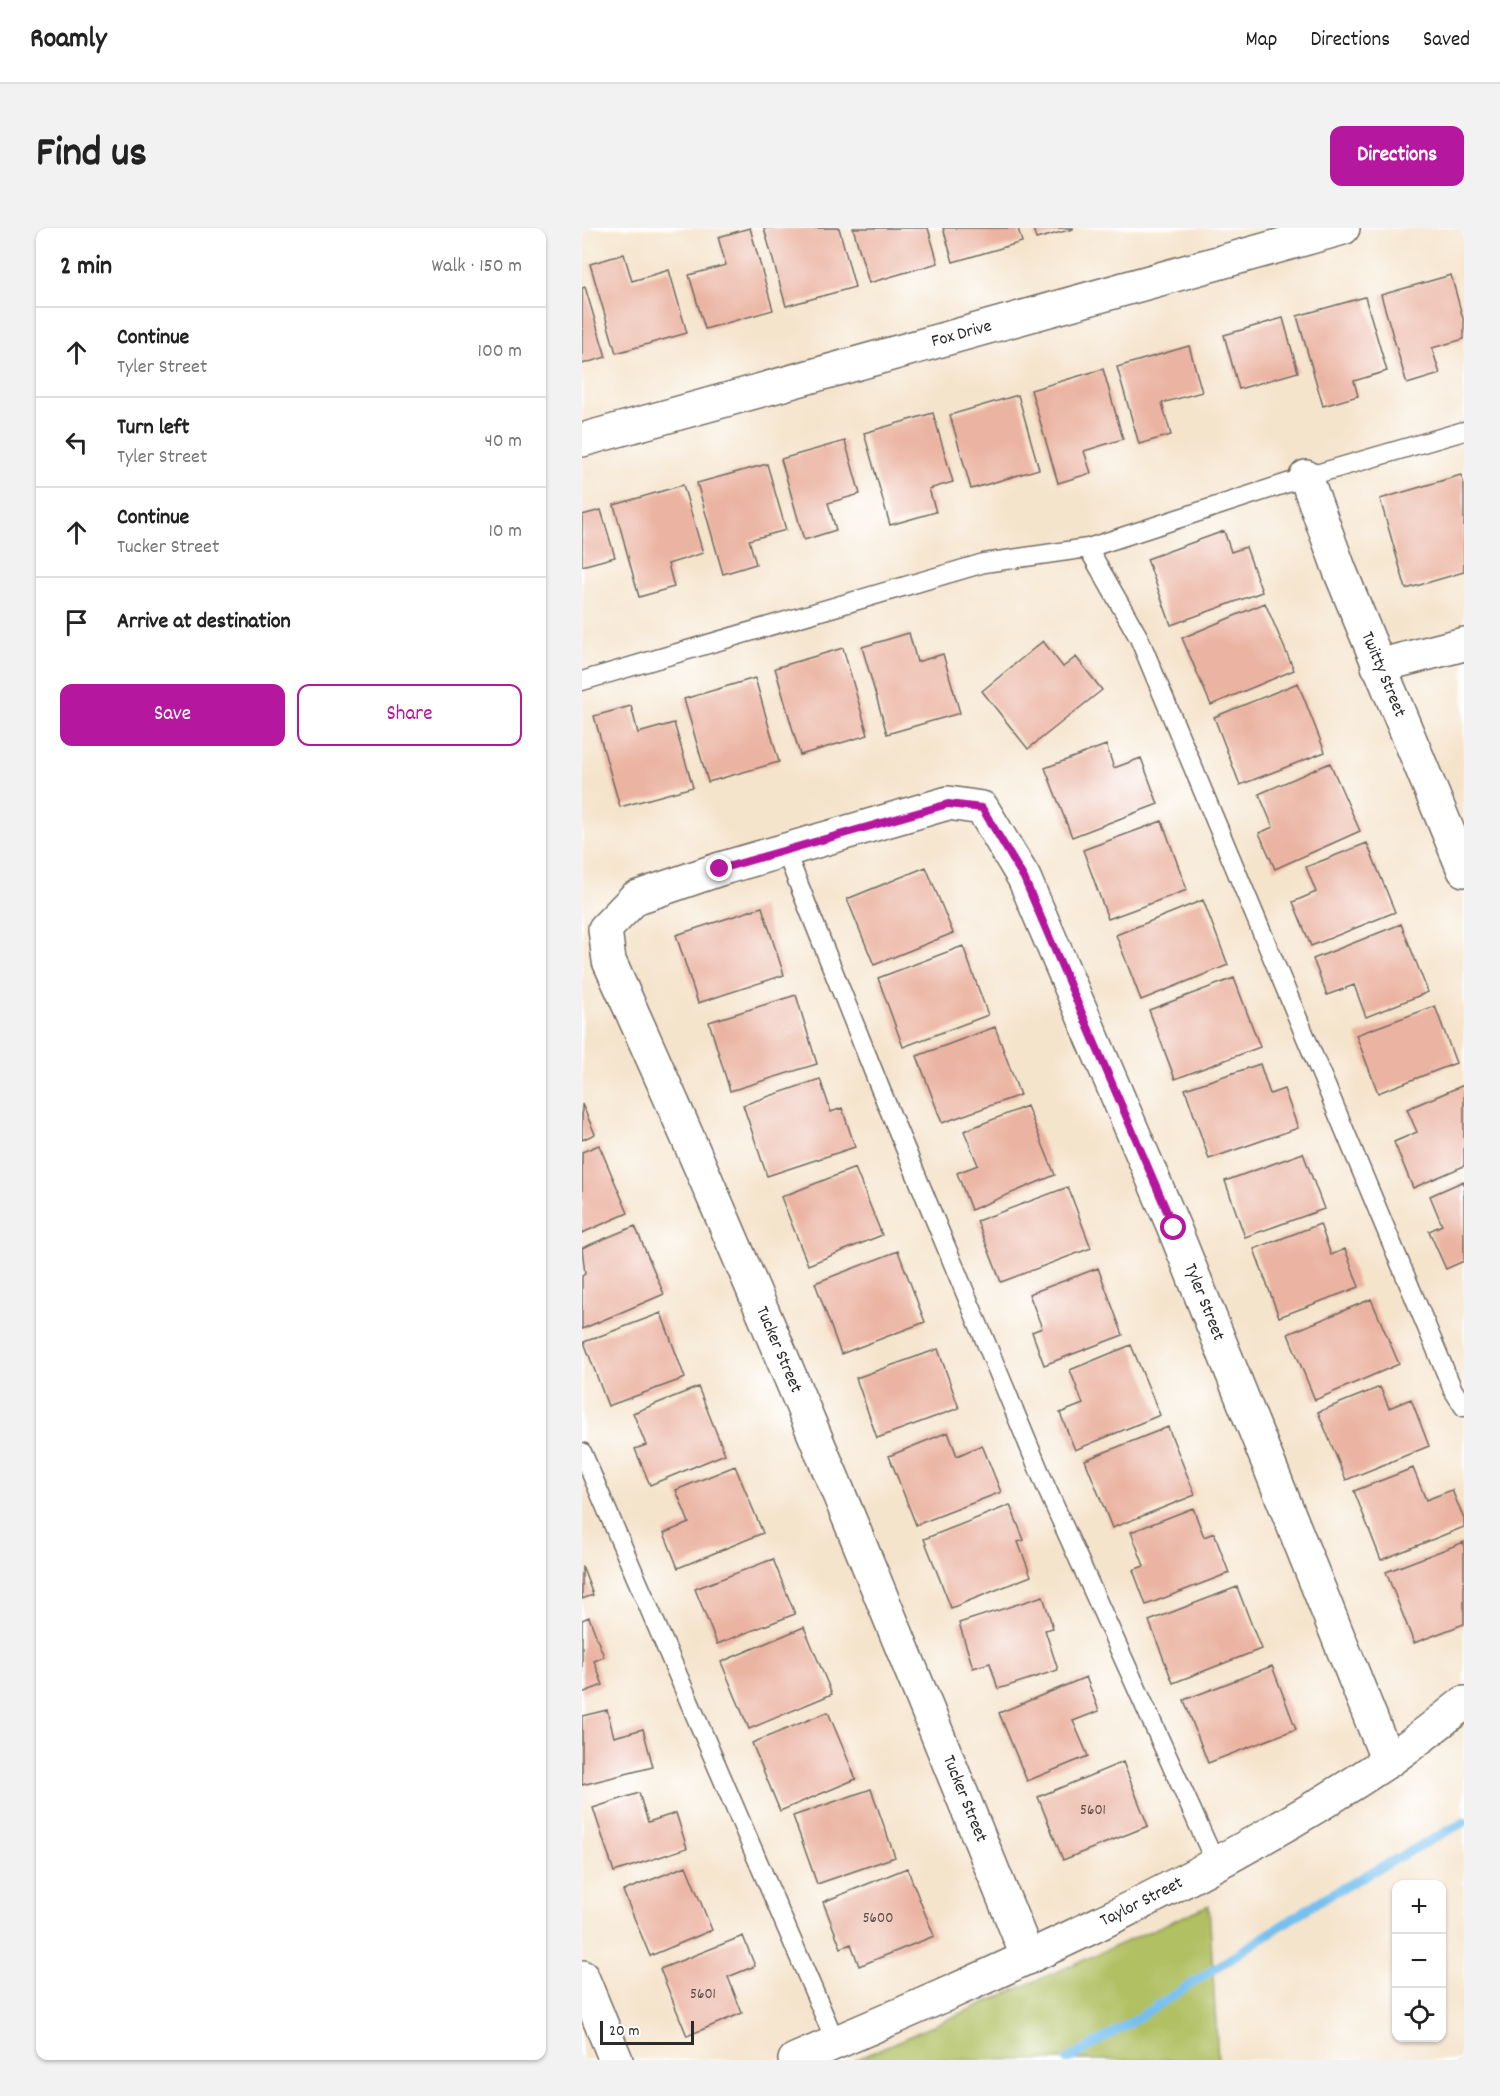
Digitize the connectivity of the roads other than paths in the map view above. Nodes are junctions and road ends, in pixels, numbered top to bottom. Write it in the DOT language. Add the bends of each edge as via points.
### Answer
graph roads {
  1 [pos="1343,228"];
  2 [pos="1464,431"];
  3 [pos="582,440"];
  4 [pos="1306,477"];
  5 [pos="1088,548"];
  6 [pos="1464,644"];
  7 [pos="1378,666"];
  8 [pos="582,681"];
  9 [pos="785,850"];
  10 [pos="1464,870"];
  11 [pos="1464,1407"];
  12 [pos="582,1452"];
  13 [pos="1464,1703"];
  14 [pos="1388,1761"];
  15 [pos="1216,1864"];
  16 [pos="1028,1958"];
  17 [pos="582,1977"];
  18 [pos="836,2043"];
  19 [pos="616,2060"];
  20 [pos="795,2060"];
  1 -- 3 [label="street, Fox Drive"];
  2 -- 4 [label="lane"];
  4 -- 5 [label="lane"];
  4 -- 7 [label="street, Twitty Street"];
  5 -- 8 [label="lane" via="984,563"];
  5 -- 11 [label="lane" via="1138,638 1316,1066"];
  6 -- 7 [label="street"];
  7 -- 10 [label="street, Twitty Street"];
  9 -- 14 [label="street, Tyler Street" via="948,804 982,808 1024,878 1169,1217"];
  9 -- 15 [label="lane" via="1046,1487"];
  9 -- 16 [label="street, Tucker Street" via="635,898 605,929 609,961 707,1179"];
  12 -- 18 [label="lane"];
  13 -- 14 [label="street, Taylor Street"];
  14 -- 15 [label="street, Taylor Street"];
  15 -- 16 [label="street, Taylor Street"];
  16 -- 18 [label="street, Taylor Street"];
  17 -- 19 [label="street"];
  18 -- 20 [label="street, Taylor Street"];
}
